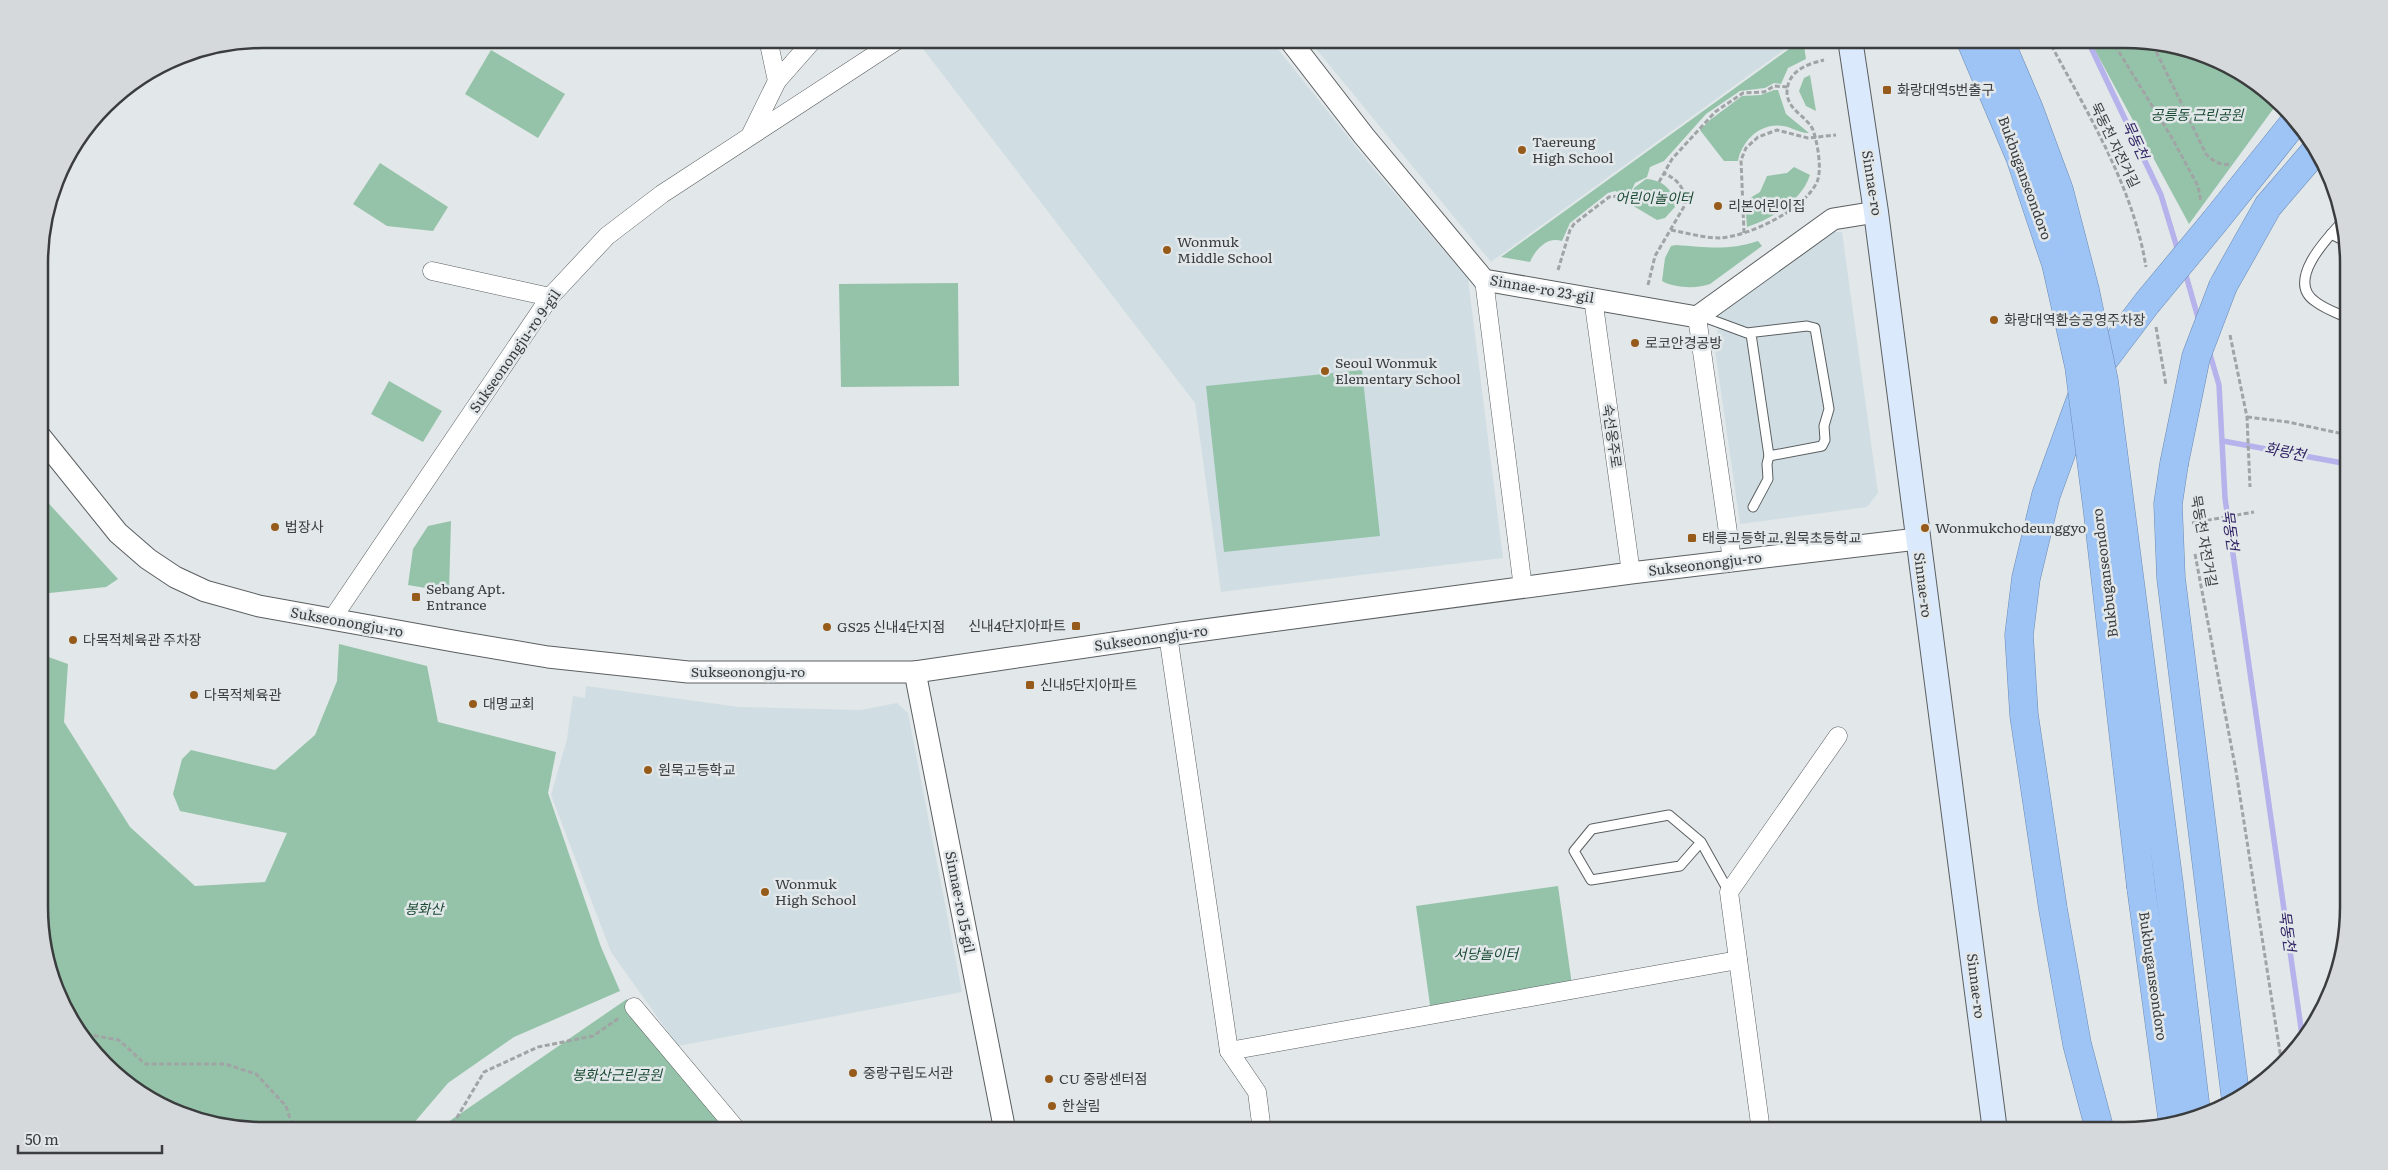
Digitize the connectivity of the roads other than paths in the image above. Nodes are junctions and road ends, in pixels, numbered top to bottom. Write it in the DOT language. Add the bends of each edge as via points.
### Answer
graph roads {
  1 [pos="770,48"];
  2 [pos="806,48"];
  3 [pos="886,48"];
  4 [pos="1296,48"];
  5 [pos="1851,48"];
  6 [pos="1974,48"];
  7 [pos="2003,48"];
  8 [pos="777,81"];
  9 [pos="2291,126"];
  10 [pos="751,135"];
  11 [pos="2312,155"];
  12 [pos="1876,212"];
  13 [pos="2337,227"];
  14 [pos="2331,234"];
  15 [pos="2339,238"];
  16 [pos="432,271"];
  17 [pos="1484,280"];
  18 [pos="550,297"];
  19 [pos="1593,298"];
  20 [pos="2340,314"];
  21 [pos="1699,316"];
  22 [pos="1751,334"];
  23 [pos="48,446"];
  24 [pos="1769,456"];
  25 [pos="1753,507"];
  26 [pos="1917,539"];
  27 [pos="1732,560"];
  28 [pos="1631,573"];
  29 [pos="1523,588"];
  30 [pos="332,619"];
  31 [pos="1168,636"];
  32 [pos="915,672"];
  33 [pos="1838,736"];
  34 [pos="1701,842"];
  35 [pos="1729,892"];
  36 [pos="1738,960"];
  37 [pos="634,1008"];
  38 [pos="1229,1051"];
  39 [pos="2235,1093"];
  40 [pos="2196,1111"];
  41 [pos="2172,1117"];
  42 [pos="730,1122"];
  43 [pos="1003,1122"];
  44 [pos="1261,1122"];
  45 [pos="1760,1122"];
  46 [pos="1994,1122"];
  47 [pos="2098,1122"];
  1 -- 8 [label="street"];
  2 -- 8 [label="street"];
  3 -- 10 [label="street, Sukseonongju-ro 9-gil"];
  4 -- 17 [label="street, Sinnae-ro 23-gil" via="1364,136"];
  5 -- 12 [label="main road, Sinnae-ro"];
  6 -- 41 [label="highway, Bukbuganseondoro, bridge" via="2020,157 2056,264 2079,366 2141,887"];
  7 -- 40 [label="highway, Bukbuganseondoro, bridge" via="2058,190 2085,290 2104,381"];
  8 -- 10 [label="street"];
  9 -- 47 [label="highway, bridge" via="2215,221 2151,313 2087,382 2046,495 2026,578 2019,635 2024,715 2077,1044"];
  10 -- 18 [label="street, Sukseonongju-ro 9-gil" via="662,194 607,236"];
  11 -- 39 [label="highway, bridge" via="2268,206 2223,286 2196,357 2168,504 2171,578"];
  12 -- 21 [label="street" via="1833,219"];
  12 -- 26 [label="main road, Sinnae-ro"];
  13 -- 14 [label="lane"];
  14 -- 15 [label="lane"];
  14 -- 20 [label="lane" via="2306,273 2304,288 2315,302"];
  16 -- 18 [label="street"];
  17 -- 19 [label="street, Sinnae-ro 23-gil"];
  17 -- 29 [label="street"];
  18 -- 30 [label="street, Sukseonongju-ro 9-gil"];
  19 -- 21 [label="street, Sinnae-ro 23-gil"];
  19 -- 28 [label="street, 숙선옹주로"];
  21 -- 22 [label="lane"];
  21 -- 27 [label="street"];
  22 -- 24 [label="lane"];
  22 -- 24 [label="lane" via="1807,326 1815,328 1829,409 1824,426 1824,444"];
  23 -- 30 [label="street, Sukseonongju-ro" via="118,533 148,559 176,577 205,590 259,606"];
  24 -- 25 [label="lane" via="1768,479"];
  26 -- 27 [label="street, Sukseonongju-ro"];
  26 -- 46 [label="main road, Sinnae-ro"];
  27 -- 28 [label="street, Sukseonongju-ro"];
  28 -- 29 [label="street, Sukseonongju-ro"];
  29 -- 31 [label="street, Sukseonongju-ro"];
  30 -- 32 [label="street, Sukseonongju-ro" via="548,656 688,672"];
  31 -- 32 [label="street, Sukseonongju-ro"];
  31 -- 38 [label="street"];
  32 -- 43 [label="street, Sinnae-ro 15-gil"];
  33 -- 35 [label="street"];
  34 -- 34 [label="lane" via="1669,815 1592,828 1574,851 1591,880 1680,866"];
  34 -- 35 [label="lane"];
  35 -- 36 [label="street"];
  36 -- 38 [label="street"];
  36 -- 45 [label="street"];
  37 -- 42 [label="street"];
  38 -- 44 [label="street" via="1257,1092"];
}
